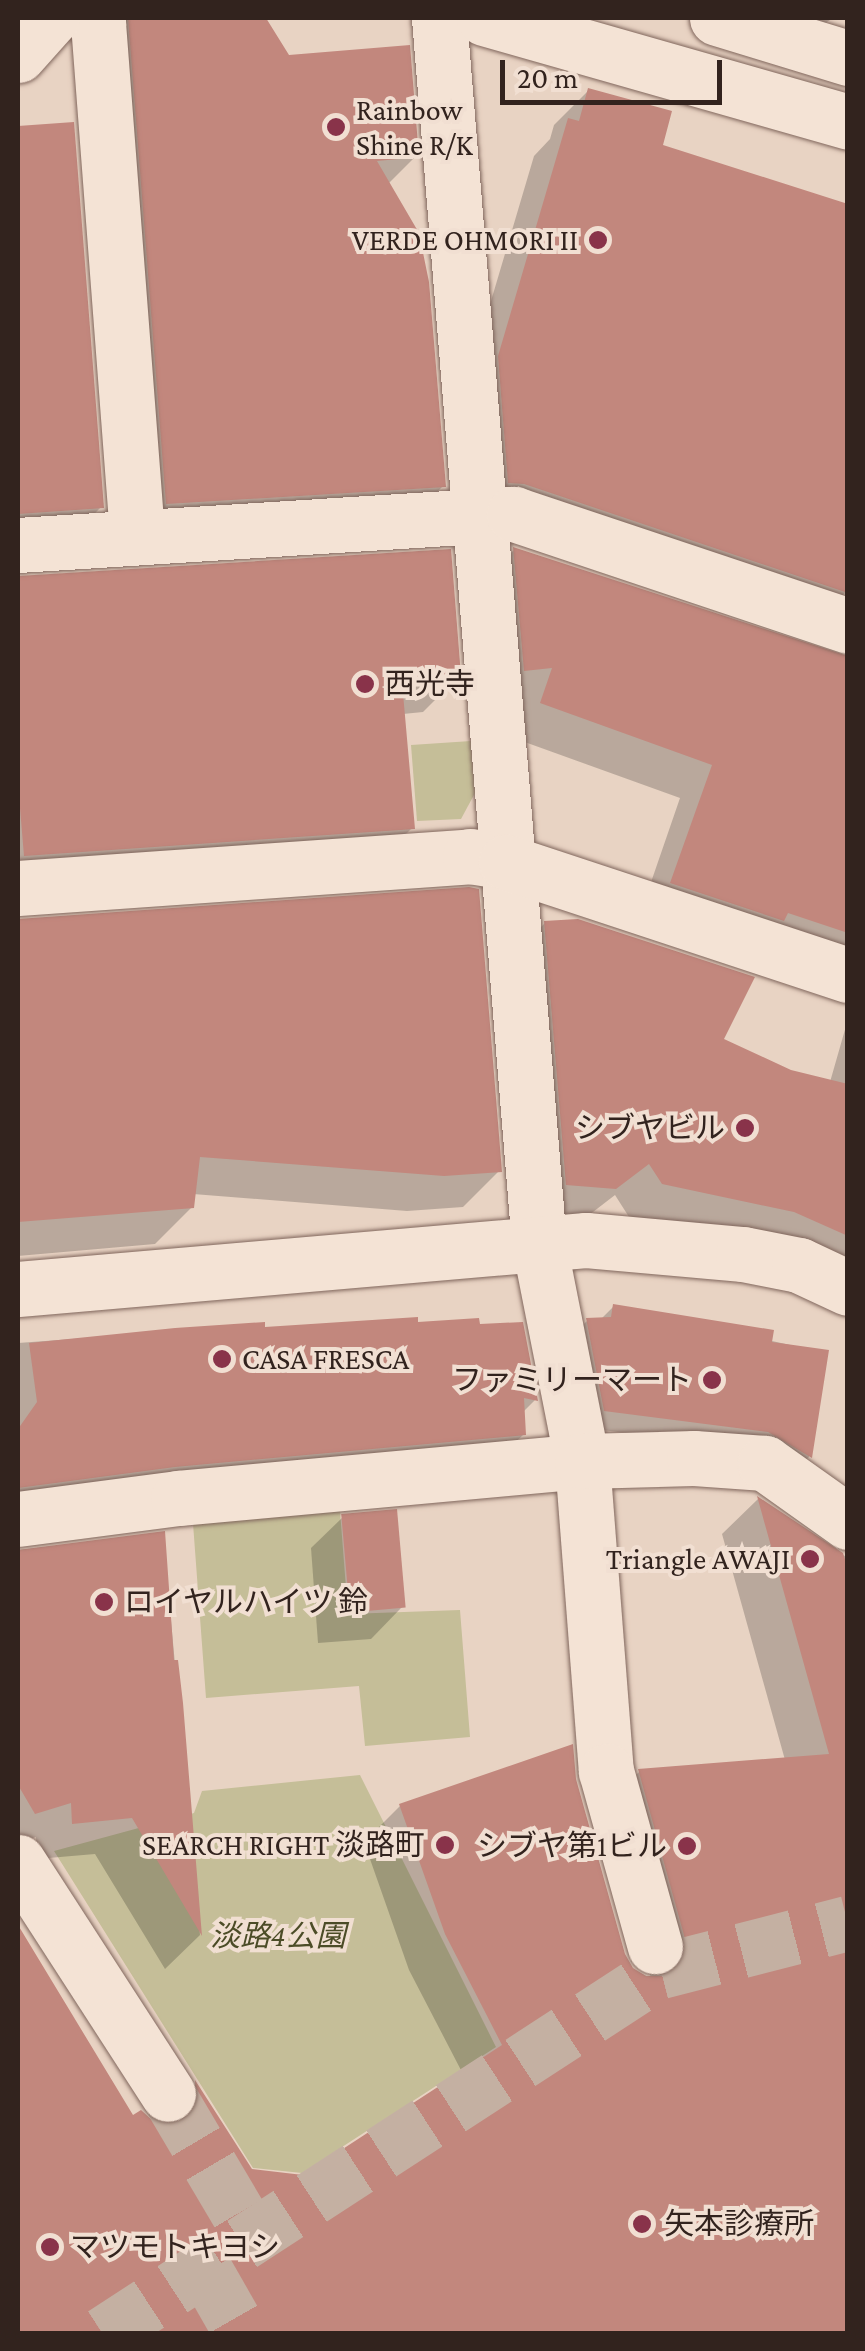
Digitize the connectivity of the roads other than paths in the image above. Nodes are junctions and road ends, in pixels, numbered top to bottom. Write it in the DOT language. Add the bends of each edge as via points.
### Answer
graph roads {
  1 [pos="51,18"];
  2 [pos="91,18"];
  3 [pos="439,18"];
  4 [pos="484,18"];
  5 [pos="717,18"];
  6 [pos="18,55"];
  7 [pos="848,58"];
  8 [pos="848,122"];
  9 [pos="480,514"];
  10 [pos="137,535"];
  11 [pos="18,544"];
  12 [pos="848,626"];
  13 [pos="506,862"];
  14 [pos="18,888"];
  15 [pos="848,975"];
  16 [pos="539,1244"];
  17 [pos="848,1288"];
  18 [pos="18,1289"];
  19 [pos="582,1462"];
  20 [pos="18,1519"];
  21 [pos="848,1522"];
  22 [pos="22,1880"];
  23 [pos="655,1946"];
  24 [pos="168,2094"];
  1 -- 6 [label="street"];
  2 -- 10 [label="street" via="98,24"];
  3 -- 9 [label="street"];
  4 -- 8 [label="street"];
  5 -- 7 [label="street"];
  9 -- 10 [label="street"];
  9 -- 12 [label="street" via="514,514"];
  9 -- 13 [label="street"];
  10 -- 11 [label="street"];
  13 -- 14 [label="street" via="470,856"];
  13 -- 15 [label="street"];
  13 -- 16 [label="street"];
  16 -- 17 [label="street" via="586,1240 743,1254 799,1265"];
  16 -- 18 [label="street"];
  16 -- 19 [label="street"];
  19 -- 20 [label="street"];
  19 -- 21 [label="street" via="765,1463"];
  19 -- 23 [label="street" via="606,1771"];
  22 -- 24 [label="street"];
}
